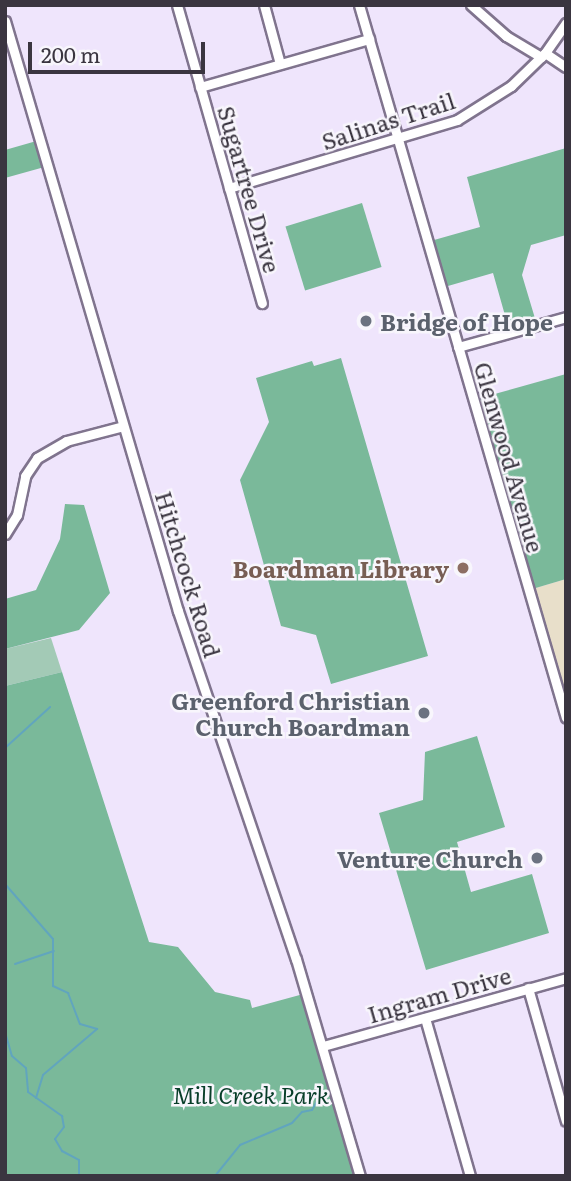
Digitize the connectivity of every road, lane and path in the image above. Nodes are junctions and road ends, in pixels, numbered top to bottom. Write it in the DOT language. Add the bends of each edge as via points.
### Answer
graph roads {
  1 [pos="177,5"];
  2 [pos="264,5"];
  3 [pos="359,5"];
  4 [pos="471,5"];
  5 [pos="5,21"];
  6 [pos="566,23"];
  7 [pos="369,39"];
  8 [pos="543,55"];
  9 [pos="280,64"];
  10 [pos="566,67"];
  11 [pos="200,87"];
  12 [pos="398,140"];
  13 [pos="229,188"];
  14 [pos="262,303"];
  15 [pos="566,317"];
  16 [pos="458,347"];
  17 [pos="123,426"];
  18 [pos="5,534"];
  19 [pos="566,718"];
  20 [pos="566,978"];
  21 [pos="528,988"];
  22 [pos="425,1018"];
  23 [pos="323,1046"];
  24 [pos="566,1121"];
  25 [pos="360,1176"];
  26 [pos="470,1176"];
  1 -- 11 [label="street, Sugartree Drive"];
  2 -- 9 [label="street"];
  3 -- 7 [label="street, Glenwood Avenue"];
  4 -- 8 [label="street" via="506,36"];
  5 -- 17 [label="street, Hitchcock Road"];
  6 -- 8 [label="street, Salinas Trail"];
  7 -- 9 [label="street"];
  7 -- 12 [label="street, Glenwood Avenue"];
  8 -- 10 [label="street"];
  8 -- 12 [label="street, Salinas Trail" via="511,86 475,111"];
  9 -- 11 [label="street"];
  11 -- 13 [label="street, Sugartree Drive"];
  12 -- 13 [label="street, Salinas Trail"];
  12 -- 16 [label="street, Glenwood Avenue"];
  13 -- 14 [label="street, Sugartree Drive"];
  15 -- 16 [label="street"];
  16 -- 19 [label="street, Glenwood Avenue"];
  17 -- 18 [label="street" via="66,441 37,458 25,476 17,515"];
  17 -- 23 [label="street, Hitchcock Road" via="180,616"];
  20 -- 21 [label="street, Ingram Drive"];
  21 -- 22 [label="street, Ingram Drive"];
  21 -- 24 [label="street"];
  22 -- 23 [label="street, Ingram Drive"];
  22 -- 26 [label="street"];
  23 -- 25 [label="street, Hitchcock Road"];
}
